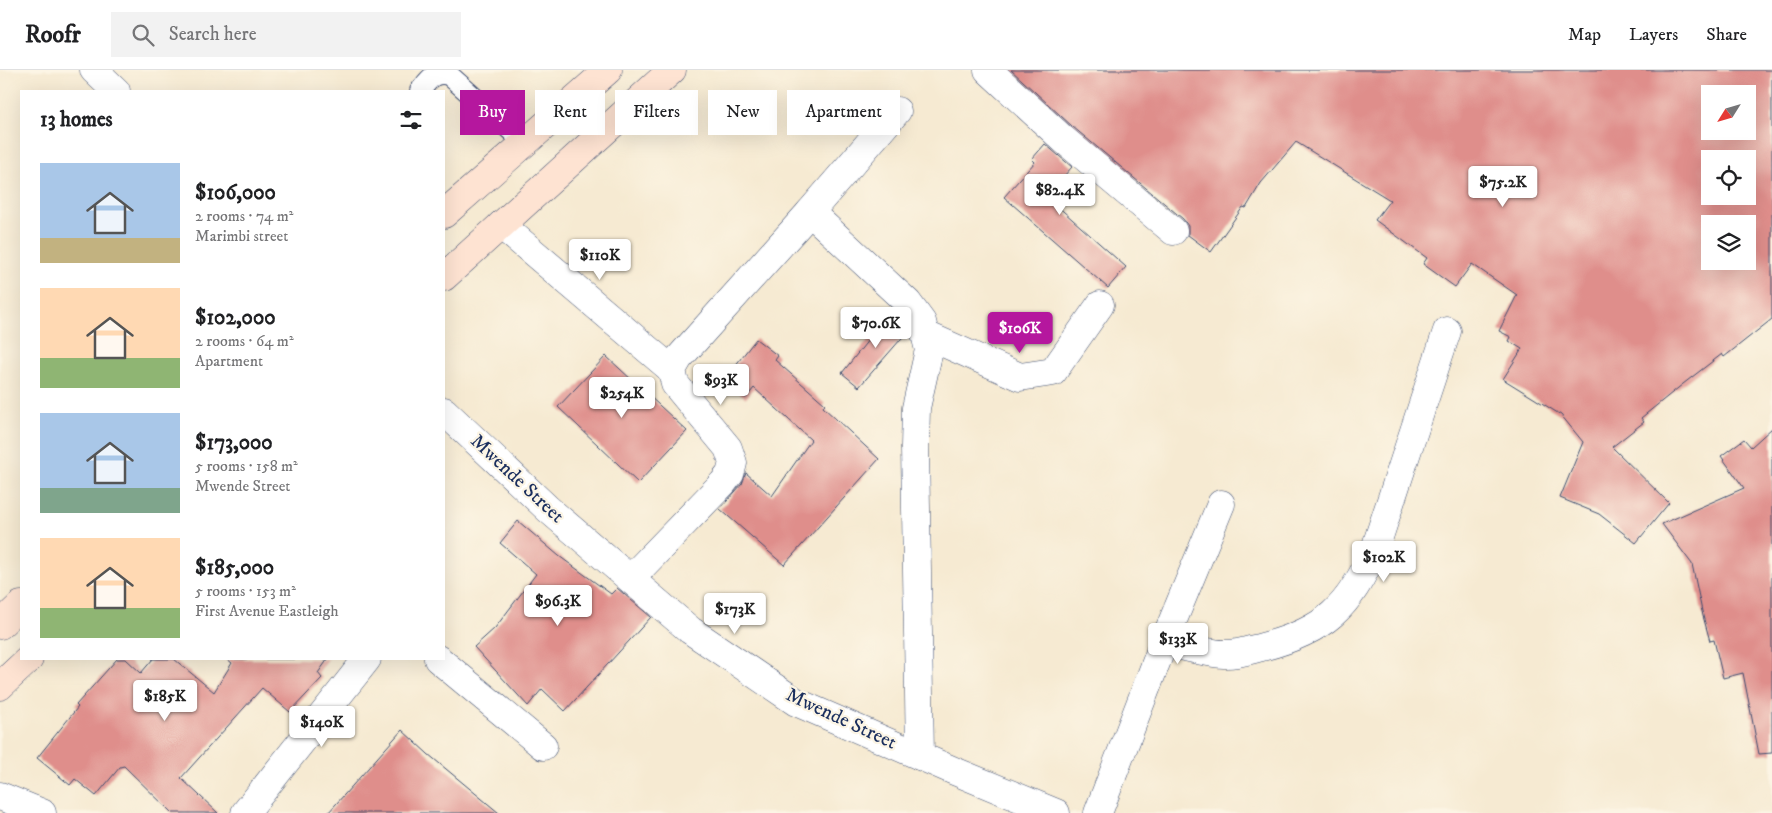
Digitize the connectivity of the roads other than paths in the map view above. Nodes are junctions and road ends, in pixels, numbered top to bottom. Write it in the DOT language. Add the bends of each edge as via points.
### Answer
graph roads {
  1 [pos="94,70"];
  2 [pos="608,70"];
  3 [pos="672,70"];
  4 [pos="988,70"];
  5 [pos="115,90"];
  6 [pos="421,90"];
  7 [pos="876,135"];
  8 [pos="525,143"];
  9 [pos="445,211"];
  10 [pos="810,212"];
  11 [pos="501,225"];
  12 [pos="1173,231"];
  13 [pos="445,275"];
  14 [pos="1100,305"];
  15 [pos="1447,331"];
  16 [pos="926,335"];
  17 [pos="672,370"];
  18 [pos="445,412"];
  19 [pos="1222,504"];
  20 [pos="630,579"];
  21 [pos="20,606"];
  22 [pos="0,625"];
  23 [pos="1164,642"];
  24 [pos="28,660"];
  25 [pos="366,660"];
  26 [pos="439,660"];
  27 [pos="0,686"];
  28 [pos="543,746"];
  29 [pos="920,756"];
  30 [pos="0,796"];
  31 [pos="42,813"];
  32 [pos="245,813"];
  33 [pos="1056,813"];
  34 [pos="1098,813"];
  1 -- 5 [label="street"];
  2 -- 8 [label="main road"];
  3 -- 11 [label="main road"];
  4 -- 12 [label="street" via="1063,139"];
  6 -- 8 [label="lane" via="433,75 449,75"];
  7 -- 10 [label="street"];
  8 -- 9 [label="main road"];
  10 -- 16 [label="street" via="908,303 922,322"];
  10 -- 17 [label="street" via="679,358"];
  11 -- 13 [label="main road"];
  11 -- 17 [label="street"];
  14 -- 16 [label="street" via="1053,372 1020,377"];
  15 -- 23 [label="street" via="1376,549 1361,583 1340,608 1314,629 1243,652 1225,654"];
  16 -- 29 [label="street" via="929,350 916,408 915,447"];
  17 -- 20 [label="street" via="675,384 728,448 733,463 723,483"];
  18 -- 20 [label="street, Mwende Street" via="548,509"];
  19 -- 23 [label="street"];
  20 -- 29 [label="street, Mwende Street" via="690,630 796,702"];
  21 -- 22 [label="main road"];
  23 -- 34 [label="street"];
  24 -- 27 [label="main road"];
  25 -- 32 [label="street"];
  26 -- 28 [label="street"];
  29 -- 33 [label="street, Mwende Street"];
  30 -- 31 [label="street"];
}
